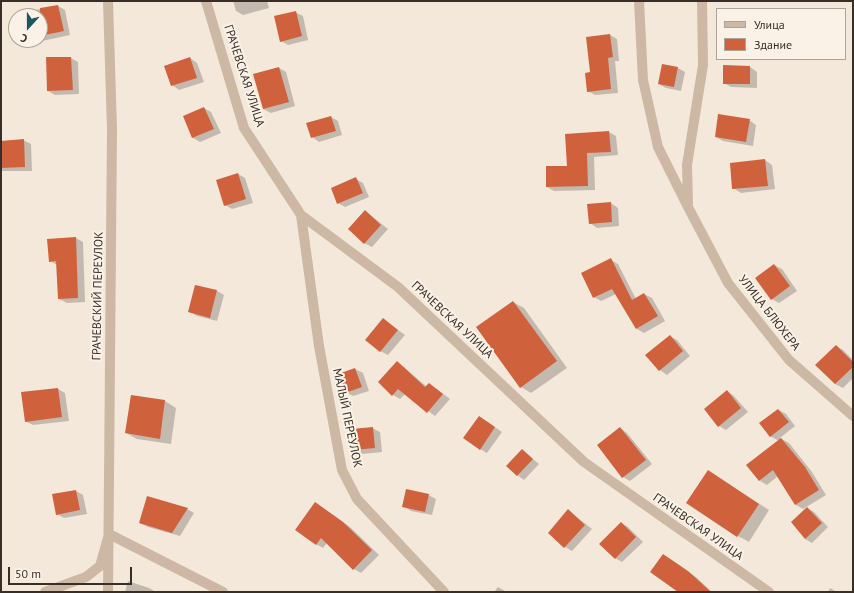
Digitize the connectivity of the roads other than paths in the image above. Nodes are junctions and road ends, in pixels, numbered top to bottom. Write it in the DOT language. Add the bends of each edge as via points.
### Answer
graph roads {
  1 [pos="108,1"];
  2 [pos="206,1"];
  3 [pos="639,1"];
  4 [pos="702,1"];
  5 [pos="688,207"];
  6 [pos="301,215"];
  7 [pos="853,416"];
  8 [pos="109,534"];
  9 [pos="45,592"];
  10 [pos="108,592"];
  11 [pos="223,592"];
  12 [pos="444,592"];
  13 [pos="769,592"];
  1 -- 8 [label="street, ГРАЧЕВСКИЙ ПЕРЕУЛОК" via="112,129"];
  2 -- 6 [label="street, ГРАЧЕВСКАЯ УЛИЦА" via="244,128"];
  3 -- 5 [label="street, УЛИЦА БЛЮХЕРА" via="643,80 658,147"];
  4 -- 5 [label="street, УЛИЦА БЛЮХЕРА" via="703,65 687,165"];
  5 -- 7 [label="street, УЛИЦА БЛЮХЕРА" via="728,283 789,360"];
  6 -- 12 [label="street, МАЛЫЙ ПЕРЕУЛОК" via="319,346 342,470 357,499"];
  6 -- 13 [label="street, ГРАЧЕВСКАЯ УЛИЦА" via="398,286 584,462"];
  8 -- 9 [label="street" via="100,566 86,577"];
  8 -- 10 [label="street, ГРАЧЕВСКИЙ ПЕРЕУЛОК"];
  8 -- 11 [label="street"];
}
